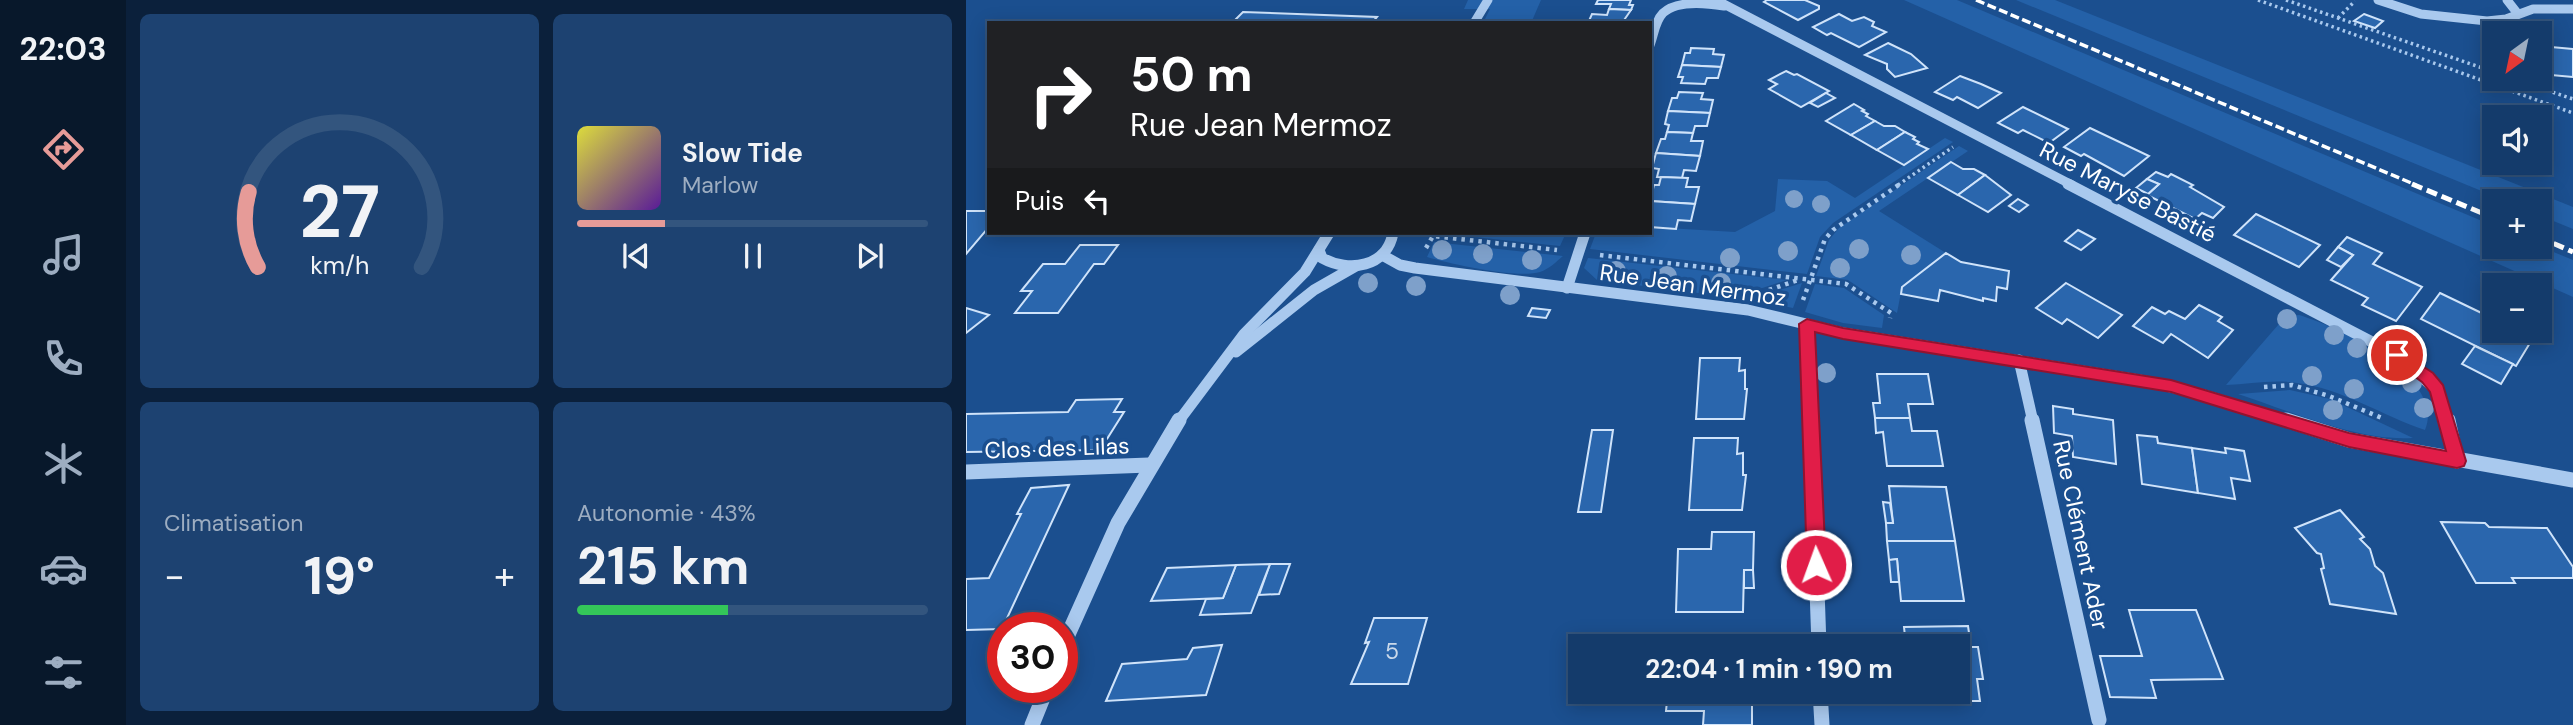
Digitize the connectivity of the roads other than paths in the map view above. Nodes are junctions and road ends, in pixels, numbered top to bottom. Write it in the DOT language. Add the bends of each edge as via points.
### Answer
graph roads {
  1 [pos="1488,0"];
  2 [pos="1716,0"];
  3 [pos="2378,0"];
  4 [pos="2507,0"];
  5 [pos="2556,0"];
  6 [pos="1728,6"];
  7 [pos="2562,8"];
  8 [pos="2573,9"];
  9 [pos="2518,14"];
  10 [pos="1475,21"];
  11 [pos="1652,40"];
  12 [pos="1327,235"];
  13 [pos="1393,235"];
  14 [pos="1584,235"];
  15 [pos="1319,250"];
  16 [pos="1382,255"];
  17 [pos="1356,266"];
  18 [pos="1567,288"];
  19 [pos="1807,324"];
  20 [pos="2019,360"];
  21 [pos="1216,372"];
  22 [pos="2457,461"];
  23 [pos="1149,465"];
  24 [pos="966,472"];
  25 [pos="2573,480"];
  26 [pos="1077,612"];
  27 [pos="1819,634"];
  28 [pos="1040,703"];
  29 [pos="1821,704"];
  30 [pos="2099,720"];
  31 [pos="1032,725"];
  32 [pos="1822,725"];
  1 -- 10 [label="street"];
  2 -- 6 [label="street, Rue Maryse Bastié"];
  3 -- 9 [label="street" via="2434,16 2497,21"];
  4 -- 9 [label="street"];
  5 -- 7 [label="street"];
  6 -- 11 [label="street, Rue Maryse Bastié" via="1701,2 1670,8 1660,17"];
  6 -- 22 [label="street, Rue Maryse Bastié" via="2397,355 2437,390"];
  7 -- 8 [label="street"];
  7 -- 9 [label="street"];
  12 -- 15 [label="street"];
  13 -- 16 [label="street" via="1391,246"];
  14 -- 18 [label="street"];
  15 -- 17 [label="street" via="1330,264"];
  15 -- 21 [label="street" via="1306,273 1247,331"];
  16 -- 17 [label="street"];
  16 -- 18 [label="street, Rue Jean Mermoz" via="1415,268"];
  17 -- 21 [label="street" via="1299,302"];
  18 -- 19 [label="street, Rue Jean Mermoz" via="1748,310"];
  19 -- 20 [label="street, Rue Jean Mermoz"];
  19 -- 27 [label="street"];
  20 -- 22 [label="street, Rue Jean Mermoz" via="2171,386 2349,440"];
  20 -- 30 [label="lane, Rue Clément Ader"];
  21 -- 23 [label="street"];
  22 -- 25 [label="street, Rue Jean Mermoz"];
  23 -- 24 [label="street, Clos des Lilas"];
  23 -- 26 [label="street"];
  28 -- 31 [label="street"];
  29 -- 32 [label="street"];
}
